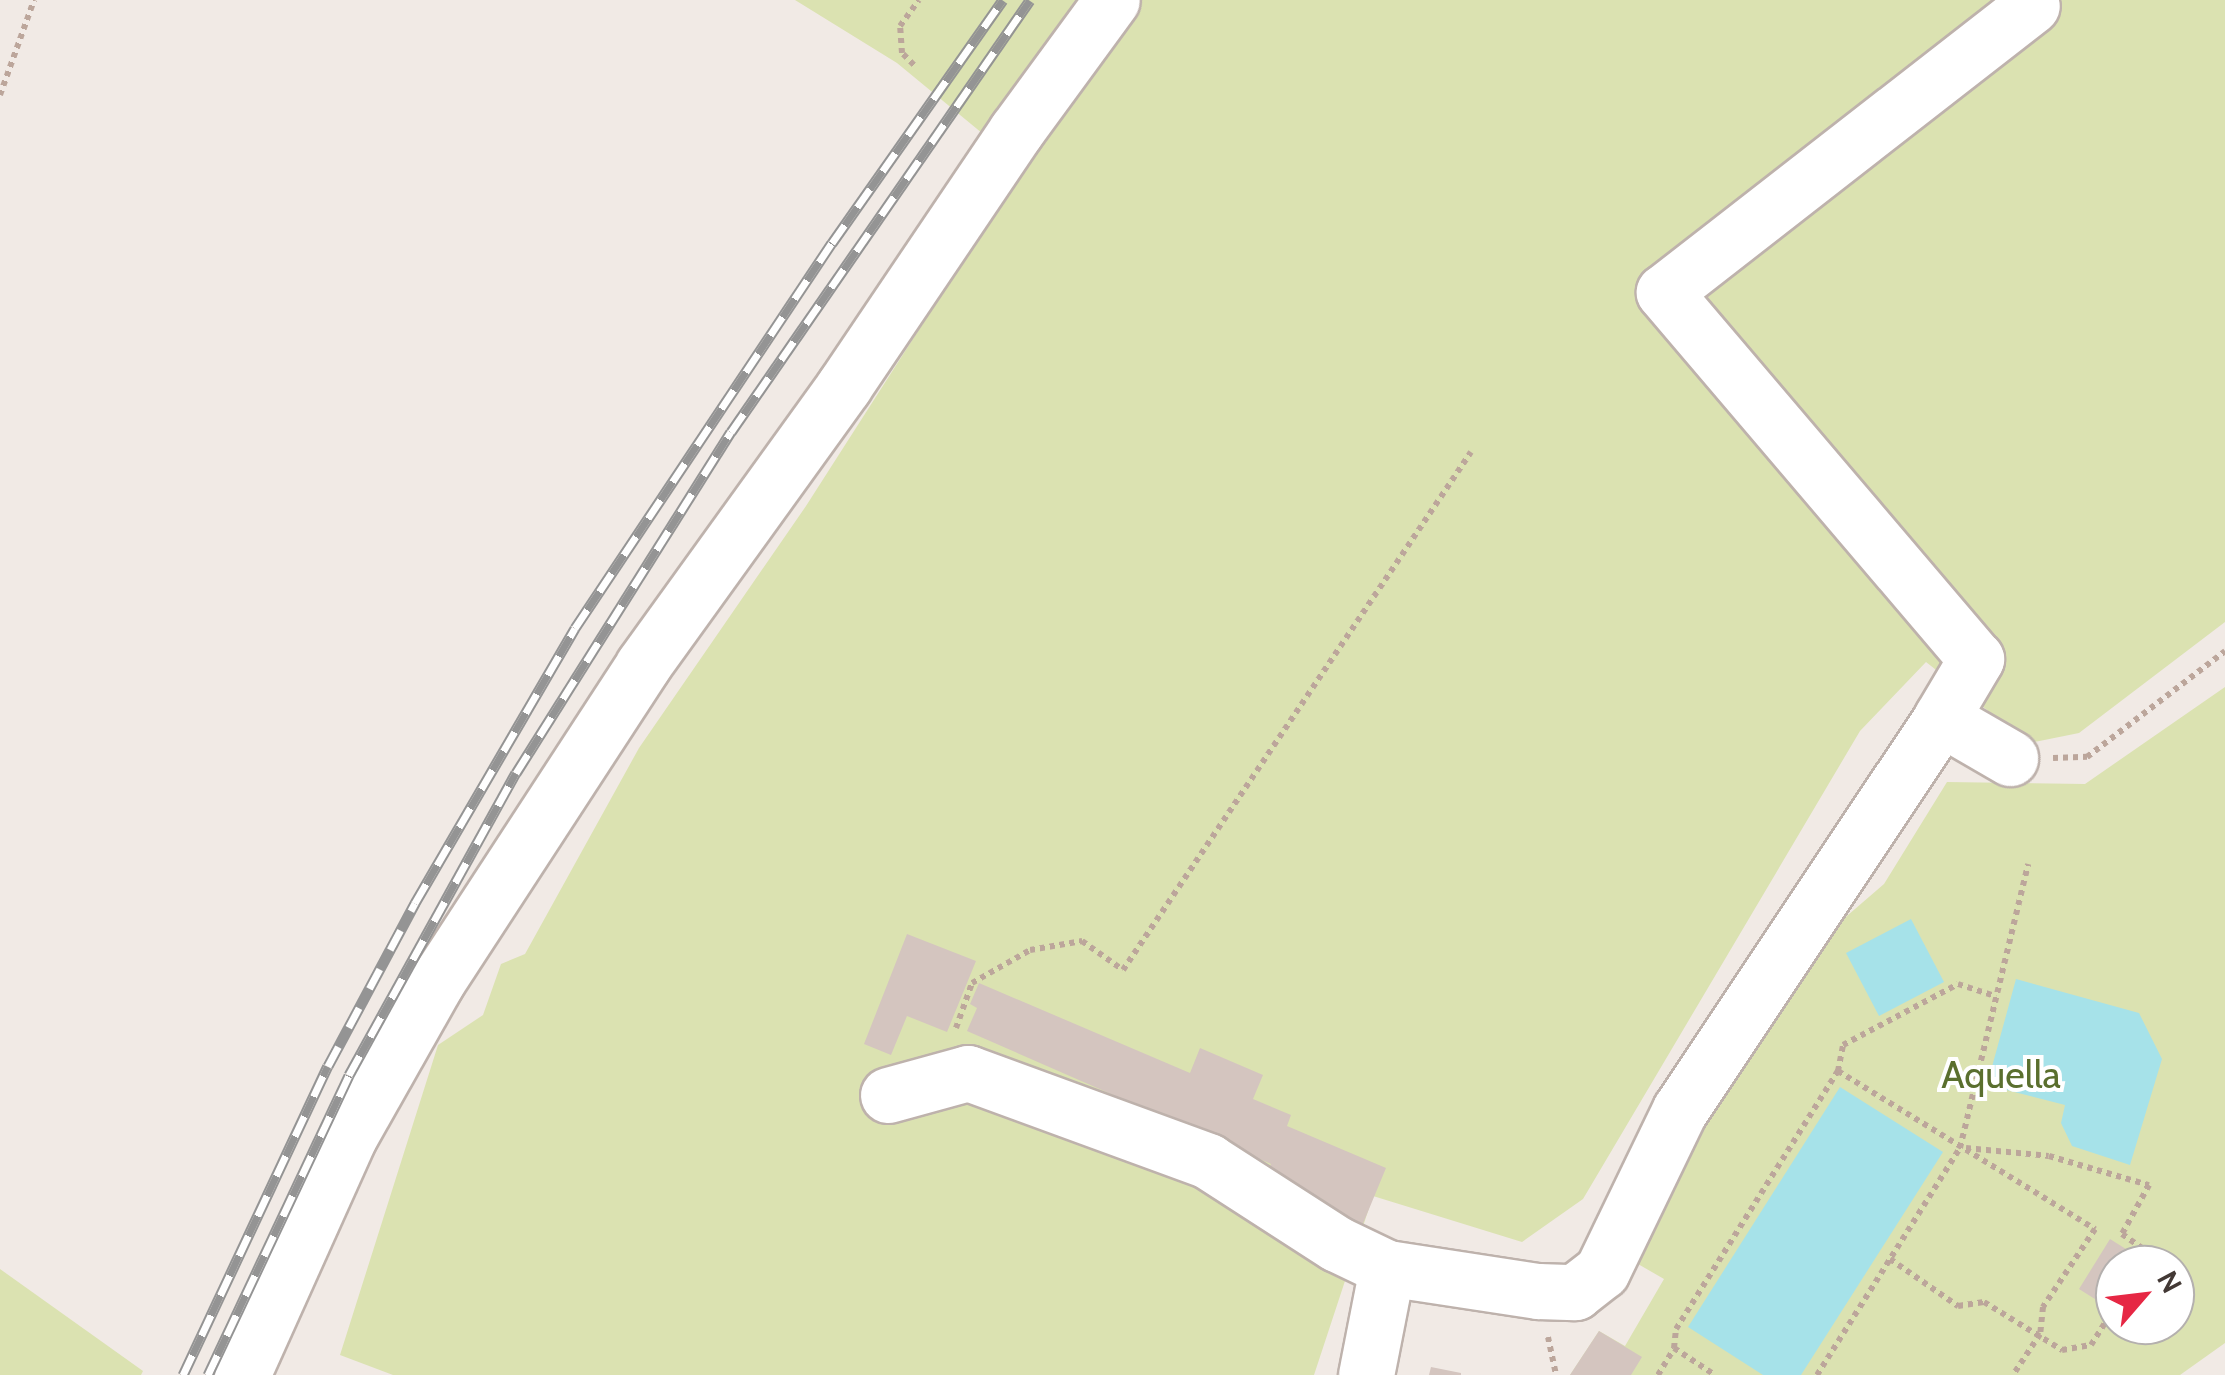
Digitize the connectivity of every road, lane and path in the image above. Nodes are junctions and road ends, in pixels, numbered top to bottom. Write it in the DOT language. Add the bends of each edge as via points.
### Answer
graph roads {
  1 [pos="34,0"];
  2 [pos="919,0"];
  3 [pos="1112,0"];
  4 [pos="2032,6"];
  5 [pos="914,65"];
  6 [pos="0,96"];
  7 [pos="1471,452"];
  8 [pos="2225,651"];
  9 [pos="1941,718"];
  10 [pos="2010,758"];
  11 [pos="2028,864"];
  12 [pos="1996,996"];
  13 [pos="1838,1071"];
  14 [pos="968,1073"];
  15 [pos="888,1095"];
  16 [pos="1960,1148"];
  17 [pos="2138,1245"];
  18 [pos="1890,1259"];
  19 [pos="1387,1268"];
  20 [pos="2040,1334"];
  21 [pos="2095,1340"];
  22 [pos="1674,1348"];
  23 [pos="242,1375"];
  24 [pos="1366,1375"];
  25 [pos="1658,1375"];
  26 [pos="1716,1375"];
  27 [pos="1817,1375"];
  28 [pos="2013,1375"];
  1 -- 6 [label="path"];
  2 -- 5 [label="path" via="900,26 902,54"];
  3 -- 23 [label="lane" via="643,665 436,982 349,1137"];
  4 -- 9 [label="lane" via="1664,292 1976,660"];
  7 -- 14 [label="path" via="1123,970 1082,941 1030,950 972,984 950,1044"];
  8 -- 10 [label="path" via="2088,758"];
  9 -- 10 [label="lane"];
  9 -- 19 [label="lane" via="1680,1110 1602,1271 1576,1292"];
  11 -- 12 [label="path"];
  12 -- 13 [label="path" via="1958,984 1843,1045"];
  12 -- 16 [label="path"];
  13 -- 16 [label="path"];
  13 -- 22 [label="path" via="1676,1329"];
  14 -- 15 [label="lane"];
  14 -- 19 [label="lane" via="1208,1160 1336,1244"];
  16 -- 17 [label="path" via="2048,1156 2149,1186 2122,1234"];
  16 -- 18 [label="path"];
  16 -- 20 [label="path" via="2094,1229 2043,1308"];
  18 -- 20 [label="path" via="1958,1306 1984,1302"];
  18 -- 27 [label="path"];
  19 -- 24 [label="lane"];
  20 -- 21 [label="path" via="2062,1350"];
  20 -- 28 [label="path"];
  22 -- 25 [label="path"];
  22 -- 26 [label="path"];
}
